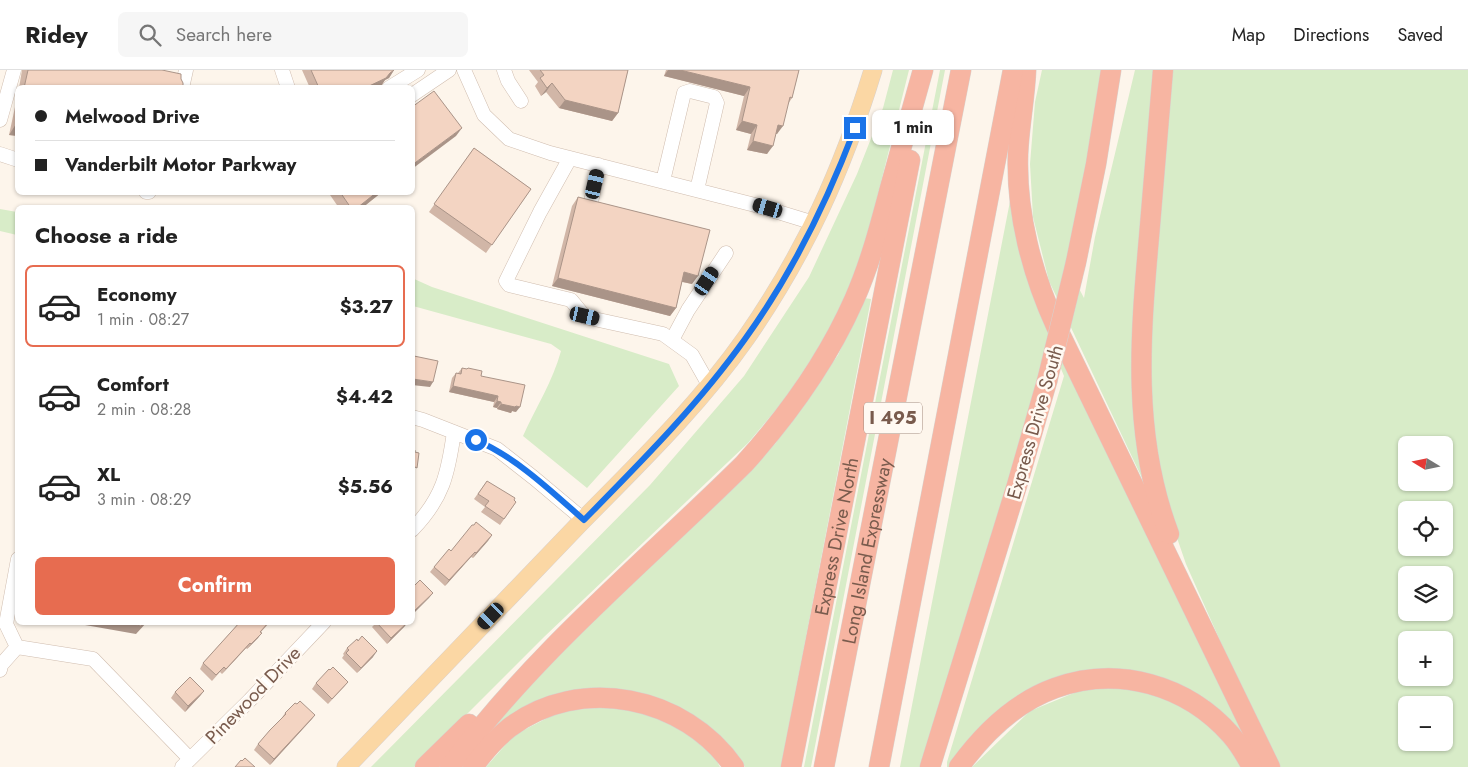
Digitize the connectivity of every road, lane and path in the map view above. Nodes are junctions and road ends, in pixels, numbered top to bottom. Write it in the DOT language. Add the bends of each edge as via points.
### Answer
graph roads {
  1 [pos="14,70"];
  2 [pos="186,70"];
  3 [pos="282,70"];
  4 [pos="418,70"];
  5 [pos="449,70"];
  6 [pos="464,70"];
  7 [pos="504,70"];
  8 [pos="873,70"];
  9 [pos="923,70"];
  10 [pos="928,70"];
  11 [pos="961,70"];
  12 [pos="1013,70"];
  13 [pos="1026,70"];
  14 [pos="1111,70"];
  15 [pos="1122,70"];
  16 [pos="1163,70"];
  17 [pos="183,85"];
  18 [pos="287,85"];
  19 [pos="394,85"];
  20 [pos="415,93"];
  21 [pos="521,101"];
  22 [pos="0,120"];
  23 [pos="0,154"];
  24 [pos="570,158"];
  25 [pos="15,159"];
  26 [pos="1096,164"];
  27 [pos="599,165"];
  28 [pos="663,181"];
  29 [pos="697,190"];
  30 [pos="591,202"];
  31 [pos="814,224"];
  32 [pos="726,253"];
  33 [pos="672,340"];
  34 [pos="709,385"];
  35 [pos="415,419"];
  36 [pos="454,432"];
  37 [pos="584,520"];
  38 [pos="415,527"];
  39 [pos="15,575"];
  40 [pos="1200,621"];
  41 [pos="321,625"];
  42 [pos="16,647"];
  43 [pos="537,663"];
  44 [pos="0,670"];
  45 [pos="186,763"];
  46 [pos="346,767"];
  47 [pos="425,767"];
  48 [pos="450,767"];
  49 [pos="473,767"];
  50 [pos="734,767"];
  51 [pos="791,767"];
  52 [pos="824,767"];
  53 [pos="879,767"];
  54 [pos="930,767"];
  55 [pos="959,767"];
  56 [pos="1252,767"];
  57 [pos="1270,767"];
  1 -- 22 [label="street"];
  2 -- 17 [label="street"];
  3 -- 18 [label="street"];
  4 -- 19 [label="street"];
  5 -- 20 [label="street"];
  6 -- 24 [label="street" via="484,115 508,139"];
  7 -- 21 [label="street"];
  8 -- 31 [label="main road" via="847,149"];
  9 -- 43 [label="highway" via="864,275 845,319 813,375 776,428 744,464"];
  10 -- 51 [label="highway, Express Drive North"];
  11 -- 52 [label="highway, Long Island Expressway / I 495"];
  12 -- 53 [label="highway, I 495"];
  13 -- 40 [label="highway" via="1018,174 1025,233 1035,271 1056,326"];
  14 -- 26 [label="highway, Express Drive South"];
  15 -- 26 [label="highway"];
  16 -- 40 [label="highway" via="1142,311 1141,392 1146,443 1161,509"];
  23 -- 25 [label="street"];
  24 -- 27 [label="street"];
  24 -- 33 [label="street" via="506,281 571,300 585,316 663,334"];
  26 -- 54 [label="highway, Express Drive South, bridge" via="1047,381"];
  27 -- 28 [label="street"];
  27 -- 30 [label="street"];
  28 -- 29 [label="street"];
  28 -- 29 [label="street" via="684,93 690,91 714,97 717,103"];
  29 -- 31 [label="street"];
  31 -- 34 [label="main road" via="766,308"];
  32 -- 33 [label="street"];
  33 -- 34 [label="street" via="692,355"];
  34 -- 37 [label="main road"];
  35 -- 36 [label="street"];
  36 -- 37 [label="street" via="496,449"];
  36 -- 38 [label="street" via="449,466 440,492"];
  37 -- 46 [label="main road"];
  39 -- 42 [label="street" via="6,624"];
  40 -- 57 [label="highway"];
  41 -- 45 [label="street, Pinewood Drive"];
  42 -- 44 [label="street"];
  42 -- 45 [label="street" via="93,659"];
  43 -- 47 [label="highway"];
  43 -- 48 [label="highway" via="491,714"];
  49 -- 50 [label="highway" via="496,740 526,718 555,705 597,698 639,702 666,710 708,738"];
  55 -- 56 [label="highway" via="1002,719 1028,701 1072,682 1108,678 1157,685 1189,699 1232,736"];
}
